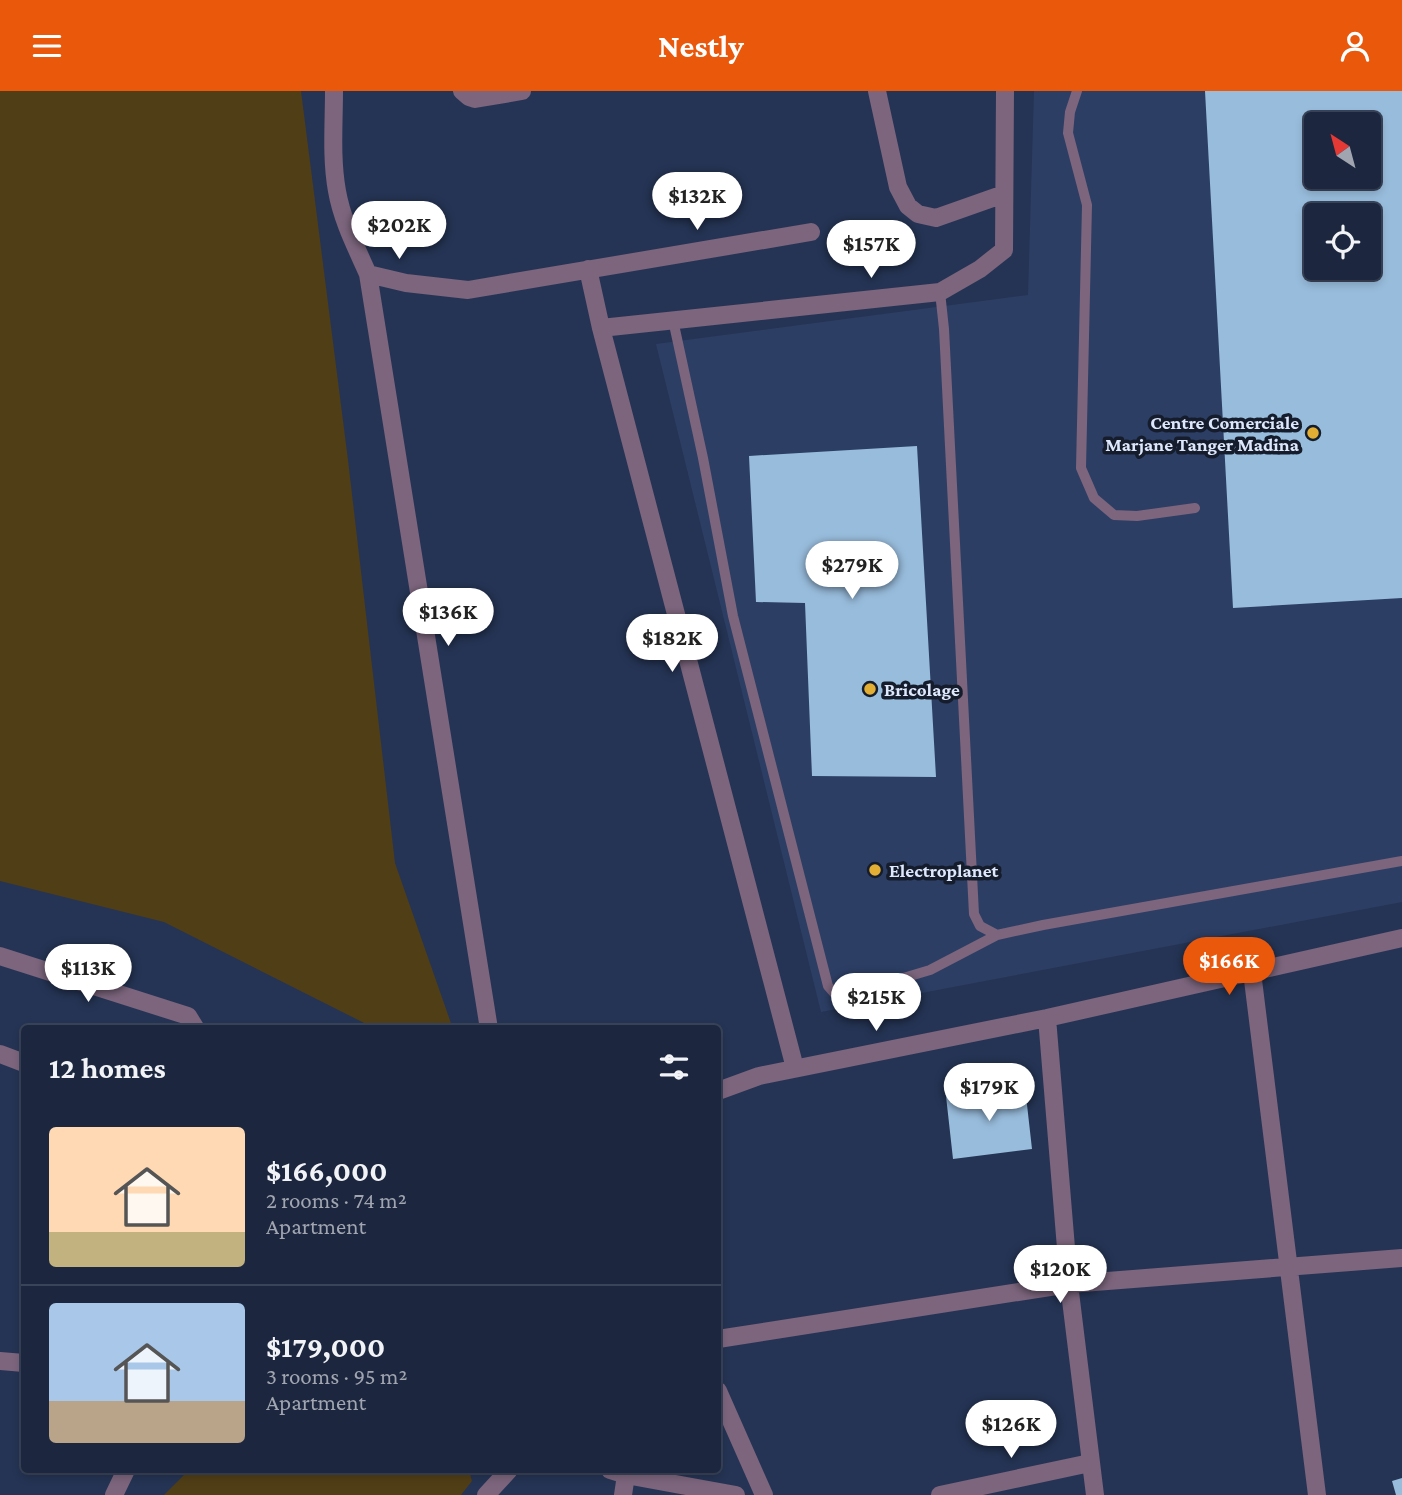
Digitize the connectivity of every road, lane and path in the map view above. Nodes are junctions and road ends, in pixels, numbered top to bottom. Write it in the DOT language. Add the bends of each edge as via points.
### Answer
graph roads {
  1 [pos="334,91"];
  2 [pos="462,91"];
  3 [pos="522,91"];
  4 [pos="877,91"];
  5 [pos="1005,91"];
  6 [pos="1077,91"];
  7 [pos="1004,194"];
  8 [pos="811,232"];
  9 [pos="588,269"];
  10 [pos="368,274"];
  11 [pos="940,292"];
  12 [pos="673,320"];
  13 [pos="601,328"];
  14 [pos="1195,508"];
  15 [pos="1402,861"];
  16 [pos="997,935"];
  17 [pos="1402,938"];
  18 [pos="0,956"];
  19 [pos="1252,972"];
  20 [pos="1047,1018"];
  21 [pos="195,1025"];
  22 [pos="488,1025"];
  23 [pos="0,1054"];
  24 [pos="21,1062"];
  25 [pos="795,1069"];
  26 [pos="721,1090"];
  27 [pos="1402,1258"];
  28 [pos="1288,1267"];
  29 [pos="1069,1284"];
  30 [pos="721,1339"];
  31 [pos="0,1361"];
  32 [pos="21,1363"];
  33 [pos="721,1398"];
  34 [pos="1090,1463"];
  35 [pos="125,1473"];
  36 [pos="506,1473"];
  37 [pos="618,1473"];
  38 [pos="114,1495"];
  39 [pos="486,1495"];
  40 [pos="623,1495"];
  41 [pos="736,1495"];
  42 [pos="764,1495"];
  43 [pos="940,1495"];
  44 [pos="1095,1495"];
  45 [pos="1317,1495"];
  1 -- 10 [label="street" via="337,191"];
  2 -- 3 [label="street" via="475,99"];
  4 -- 7 [label="street" via="898,187 918,214 936,218"];
  5 -- 7 [label="street"];
  6 -- 14 [label="lane" via="1068,133 1087,205 1081,468 1094,498 1114,515"];
  7 -- 11 [label="street" via="1004,250"];
  8 -- 9 [label="street"];
  9 -- 10 [label="street" via="468,290"];
  9 -- 13 [label="street"];
  10 -- 22 [label="street"];
  11 -- 12 [label="street"];
  11 -- 16 [label="lane" via="974,914 979,926"];
  12 -- 13 [label="street"];
  12 -- 16 [label="lane" via="733,616 828,986 835,994 863,990 930,969"];
  13 -- 25 [label="street"];
  15 -- 16 [label="lane"];
  17 -- 19 [label="street"];
  18 -- 21 [label="street" via="188,1016"];
  19 -- 20 [label="street"];
  19 -- 28 [label="street"];
  20 -- 25 [label="street"];
  20 -- 29 [label="street"];
  23 -- 24 [label="street"];
  25 -- 26 [label="street"];
  27 -- 28 [label="street"];
  28 -- 29 [label="street"];
  28 -- 45 [label="street"];
  29 -- 30 [label="street"];
  29 -- 34 [label="street"];
  31 -- 32 [label="street"];
  33 -- 42 [label="street"];
  34 -- 43 [label="street"];
  34 -- 44 [label="street"];
  35 -- 38 [label="street"];
  36 -- 39 [label="street"];
  37 -- 40 [label="street"];
  37 -- 41 [label="street"];
}
